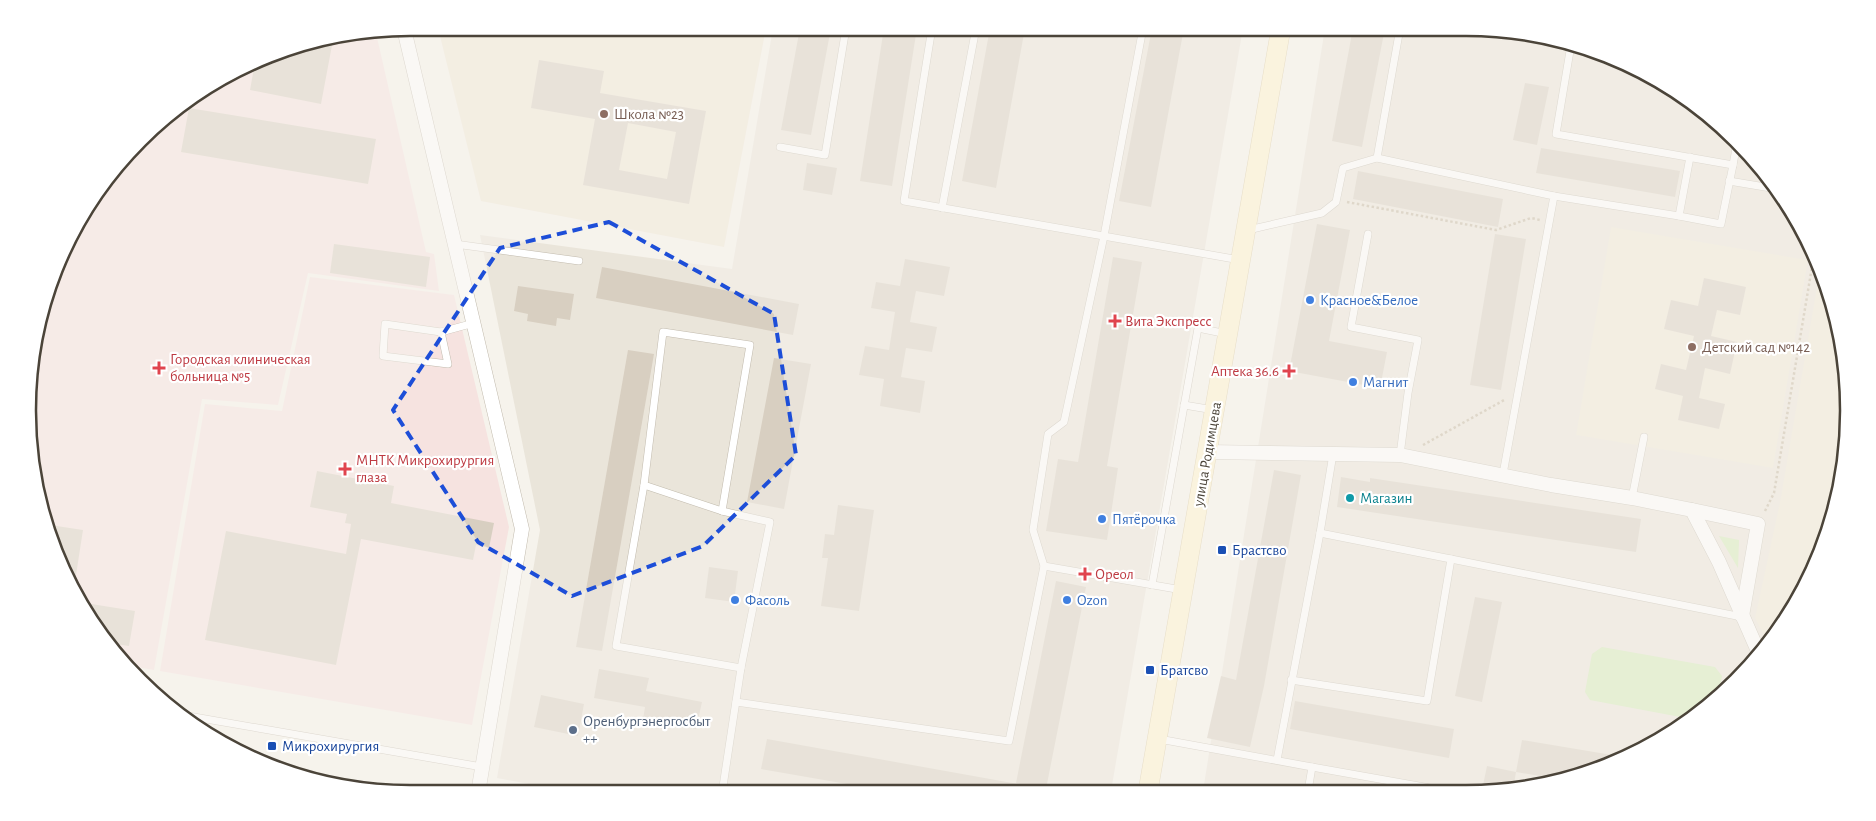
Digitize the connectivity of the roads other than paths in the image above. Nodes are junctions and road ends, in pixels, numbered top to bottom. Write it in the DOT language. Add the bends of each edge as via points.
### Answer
graph roads {
  1 [pos="406,36"];
  2 [pos="845,36"];
  3 [pos="931,36"];
  4 [pos="974,36"];
  5 [pos="1142,36"];
  6 [pos="1281,36"];
  7 [pos="1399,36"];
  8 [pos="1571,52"];
  9 [pos="780,148"];
  10 [pos="1735,152"];
  11 [pos="1690,157"];
  12 [pos="1377,158"];
  13 [pos="1733,165"];
  14 [pos="1730,181"];
  15 [pos="1765,187"];
  16 [pos="1554,196"];
  17 [pos="942,208"];
  18 [pos="1679,216"];
  19 [pos="1246,231"];
  20 [pos="1368,234"];
  21 [pos="1104,236"];
  22 [pos="455,244"];
  23 [pos="1241,260"];
  24 [pos="579,261"];
  25 [pos="474,323"];
  26 [pos="441,332"];
  27 [pos="1228,334"];
  28 [pos="1184,405"];
  29 [pos="1214,410"];
  30 [pos="1644,437"];
  31 [pos="1401,449"];
  32 [pos="1207,452"];
  33 [pos="1333,454"];
  34 [pos="1503,474"];
  35 [pos="644,485"];
  36 [pos="1632,498"];
  37 [pos="722,510"];
  38 [pos="1692,510"];
  39 [pos="1320,533"];
  40 [pos="1451,559"];
  41 [pos="1044,566"];
  42 [pos="1152,585"];
  43 [pos="1183,590"];
  44 [pos="1742,617"];
  45 [pos="1756,646"];
  46 [pos="741,668"];
  47 [pos="1291,680"];
  48 [pos="736,702"];
  49 [pos="197,717"];
  50 [pos="1157,738"];
  51 [pos="1277,760"];
  52 [pos="482,767"];
  53 [pos="1312,767"];
  54 [pos="479,785"];
  55 [pos="723,785"];
  56 [pos="1149,785"];
  57 [pos="1309,785"];
  58 [pos="1413,785"];
  1 -- 22 [label="street"];
  2 -- 9 [label="lane" via="825,155"];
  3 -- 17 [label="lane" via="904,201"];
  4 -- 17 [label="lane"];
  5 -- 21 [label="lane"];
  6 -- 19 [label="street, улица Родимцева"];
  7 -- 12 [label="lane"];
  8 -- 11 [label="lane" via="1556,134"];
  10 -- 13 [label="lane"];
  11 -- 13 [label="lane"];
  11 -- 18 [label="lane"];
  12 -- 16 [label="lane"];
  12 -- 19 [label="lane" via="1343,168 1336,202 1322,213"];
  13 -- 14 [label="lane"];
  14 -- 15 [label="lane"];
  14 -- 18 [label="lane" via="1721,224"];
  16 -- 18 [label="lane"];
  16 -- 34 [label="lane"];
  17 -- 21 [label="lane"];
  19 -- 23 [label="street, улица Родимцева"];
  20 -- 31 [label="lane" via="1352,327 1418,340"];
  21 -- 23 [label="lane"];
  21 -- 41 [label="lane" via="1064,422 1048,434 1033,530"];
  22 -- 24 [label="lane"];
  22 -- 25 [label="street"];
  23 -- 27 [label="street, улица Родимцева"];
  25 -- 26 [label="lane"];
  25 -- 52 [label="street" via="522,529"];
  26 -- 26 [label="lane" via="386,324 383,356 448,364"];
  27 -- 28 [label="lane" via="1198,328"];
  27 -- 29 [label="street, улица Родимцева"];
  28 -- 29 [label="lane"];
  28 -- 42 [label="lane"];
  29 -- 32 [label="street, улица Родимцева"];
  30 -- 36 [label="lane"];
  31 -- 33 [label="street"];
  31 -- 34 [label="street"];
  32 -- 33 [label="street"];
  32 -- 43 [label="street, улица Родимцева"];
  33 -- 39 [label="lane"];
  34 -- 36 [label="street"];
  35 -- 37 [label="lane"];
  35 -- 37 [label="lane" via="663,332 750,344"];
  35 -- 46 [label="lane" via="616,646"];
  36 -- 38 [label="street"];
  37 -- 46 [label="lane" via="770,522"];
  38 -- 44 [label="street"];
  38 -- 44 [label="street" via="1758,524"];
  39 -- 40 [label="lane"];
  39 -- 47 [label="lane"];
  40 -- 44 [label="lane"];
  40 -- 47 [label="lane" via="1426,701"];
  41 -- 42 [label="lane"];
  41 -- 48 [label="lane" via="1009,741"];
  42 -- 43 [label="lane"];
  43 -- 50 [label="street, улица Родимцева"];
  44 -- 45 [label="street"];
  46 -- 48 [label="lane"];
  47 -- 51 [label="lane"];
  48 -- 55 [label="lane"];
  49 -- 52 [label="lane"];
  50 -- 51 [label="lane"];
  50 -- 56 [label="street, улица Родимцева"];
  51 -- 53 [label="lane"];
  52 -- 54 [label="street"];
  53 -- 57 [label="lane"];
  53 -- 58 [label="lane"];
}
